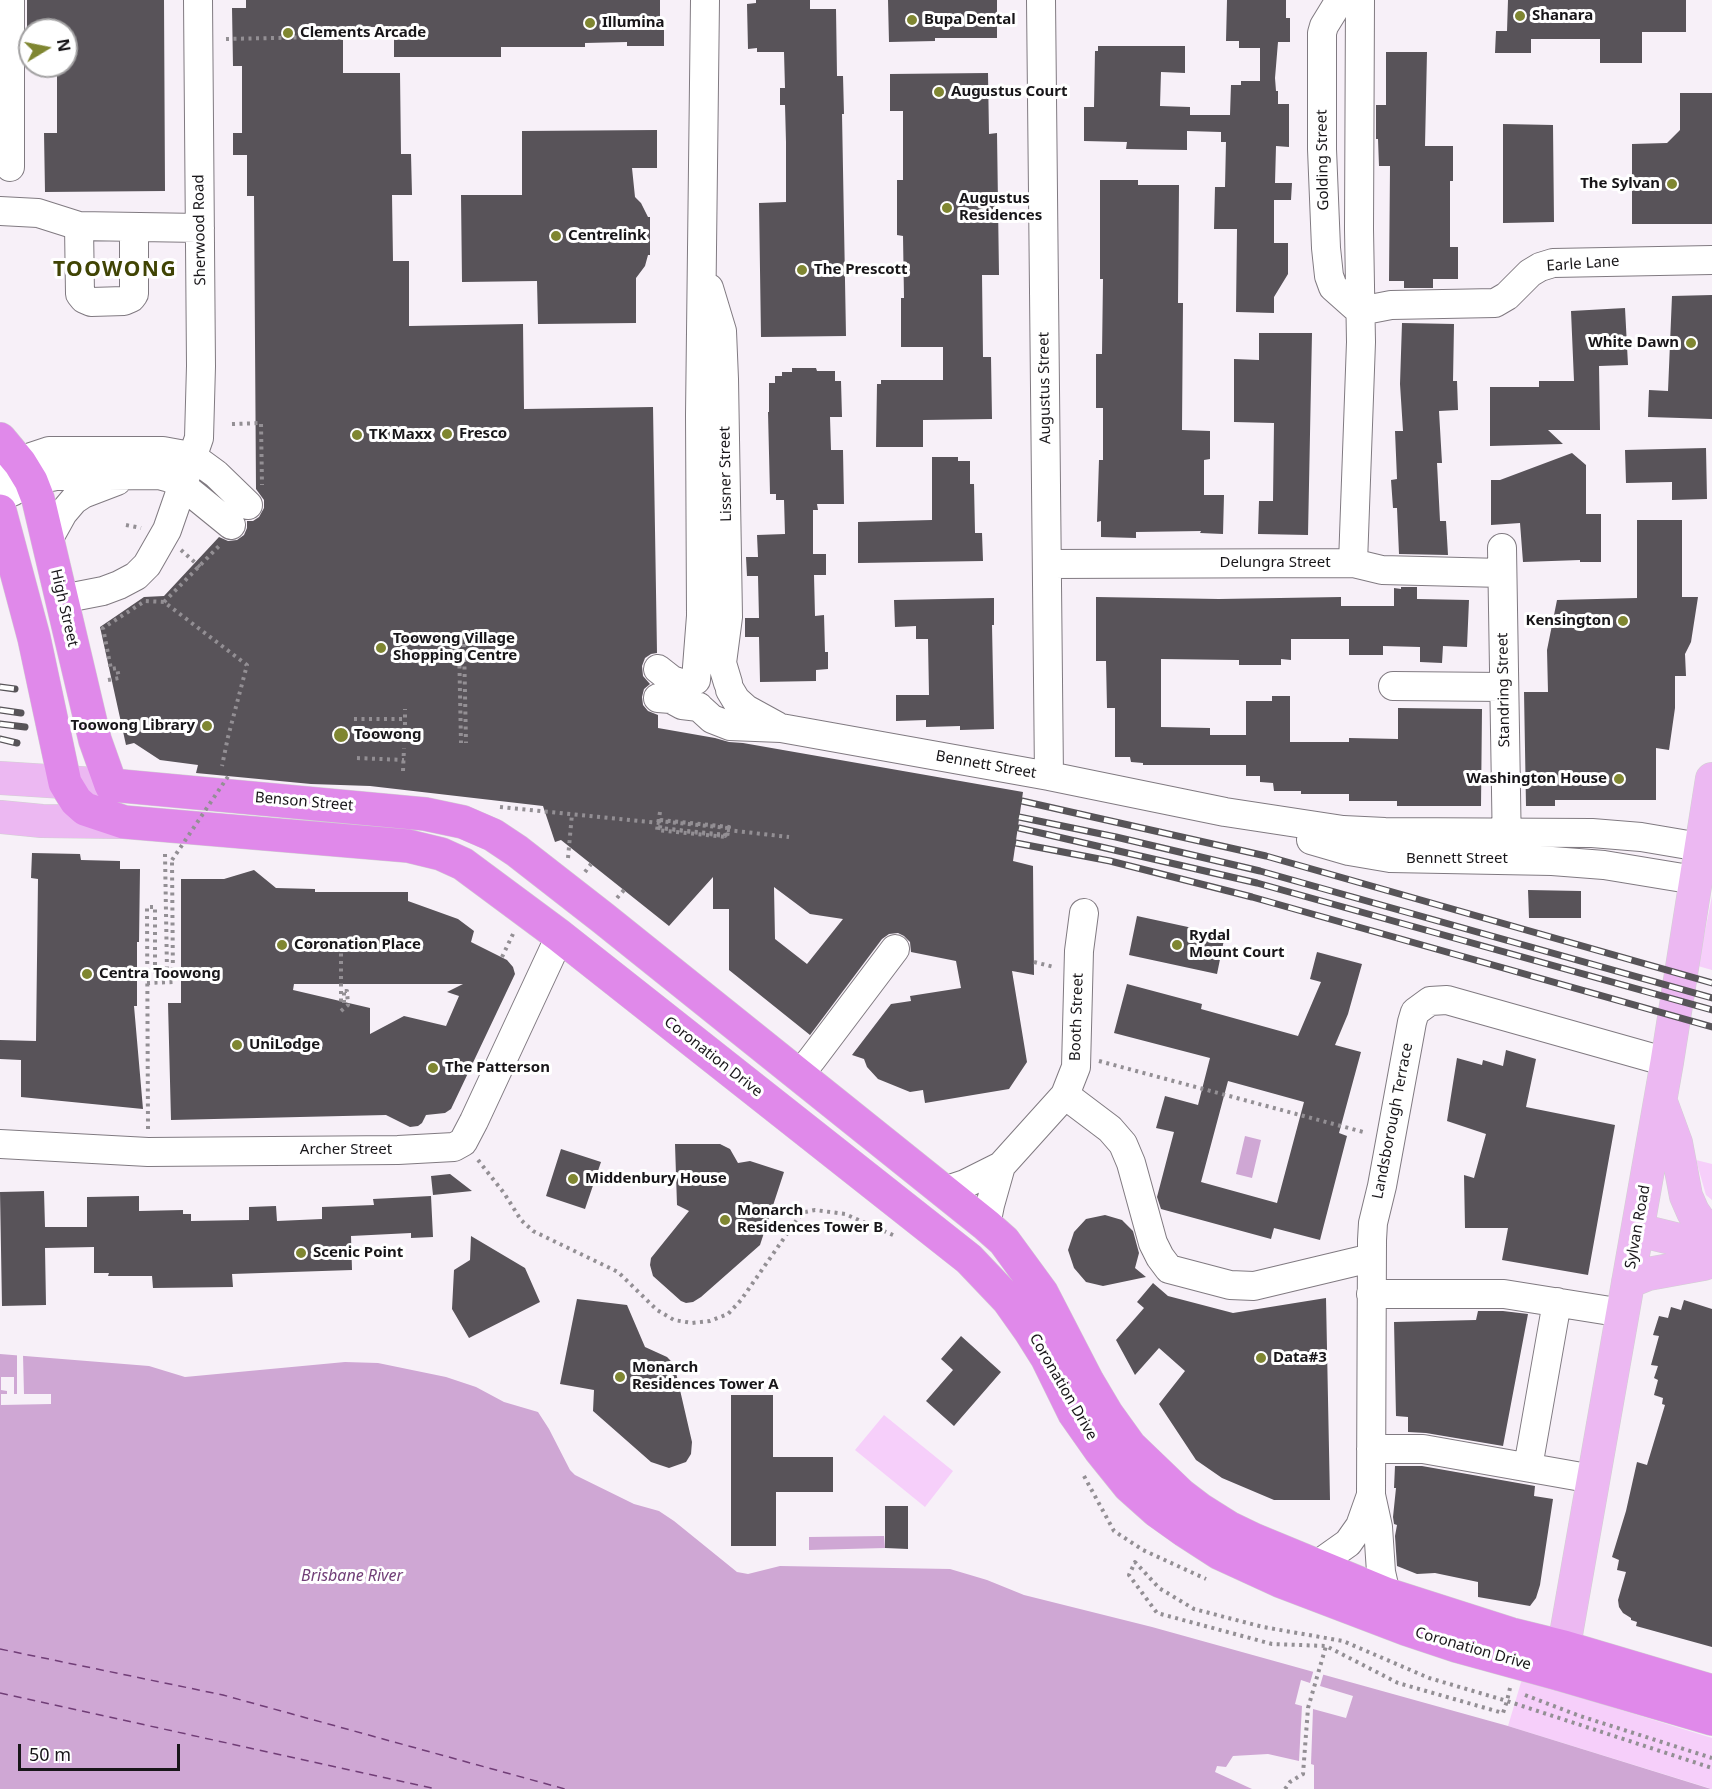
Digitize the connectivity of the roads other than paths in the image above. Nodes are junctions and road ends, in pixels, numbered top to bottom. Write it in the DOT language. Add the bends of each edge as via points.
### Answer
graph roads {
  1 [pos="10,0"];
  2 [pos="198,0"];
  3 [pos="705,0"];
  4 [pos="1041,0"];
  5 [pos="1322,0"];
  6 [pos="1340,0"];
  7 [pos="1360,0"];
  8 [pos="1322,33"];
  9 [pos="10,167"];
  10 [pos="0,211"];
  11 [pos="79,226"];
  12 [pos="134,228"];
  13 [pos="200,228"];
  14 [pos="1712,260"];
  15 [pos="703,266"];
  16 [pos="1360,311"];
  17 [pos="193,458"];
  18 [pos="13,466"];
  19 [pos="135,474"];
  20 [pos="183,486"];
  21 [pos="0,499"];
  22 [pos="0,511"];
  23 [pos="48,540"];
  24 [pos="1502,560"];
  25 [pos="1353,563"];
  26 [pos="1047,564"];
  27 [pos="62,599"];
  28 [pos="1393,686"];
  29 [pos="1504,687"];
  30 [pos="690,691"];
  31 [pos="1049,776"];
  32 [pos="0,778"];
  33 [pos="1712,779"];
  34 [pos="85,788"];
  35 [pos="0,817"];
  36 [pos="42,821"];
  37 [pos="124,822"];
  38 [pos="1507,846"];
  39 [pos="1700,847"];
  40 [pos="1695,880"];
  41 [pos="584,887"];
  42 [pos="1084,913"];
  43 [pos="560,936"];
  44 [pos="895,949"];
  45 [pos="1667,1062"];
  46 [pos="798,1076"];
  47 [pos="1065,1095"];
  48 [pos="1660,1100"];
  49 [pos="0,1144"];
  50 [pos="1001,1166"];
  51 [pos="944,1191"];
  52 [pos="1640,1218"];
  53 [pos="986,1225"];
  54 [pos="1708,1232"];
  55 [pos="1371,1258"];
  56 [pos="1712,1261"];
  57 [pos="1371,1294"];
  58 [pos="1625,1297"];
  59 [pos="1557,1302"];
  60 [pos="1371,1449"];
  61 [pos="1528,1467"];
  62 [pos="1593,1479"];
  63 [pos="1371,1496"];
  64 [pos="1317,1565"];
  65 [pos="1386,1594"];
  66 [pos="1562,1660"];
  67 [pos="1712,1691"];
  68 [pos="1712,1719"];
  1 -- 9 [label="street"];
  2 -- 13 [label="street, Sherwood Road"];
  3 -- 15 [label="street, Lissner Street"];
  4 -- 26 [label="street, Augustus Street"];
  5 -- 8 [label="street"];
  6 -- 8 [label="street, Golding Street"];
  7 -- 16 [label="street"];
  8 -- 16 [label="street, Golding Street" via="1328,268 1336,291"];
  10 -- 11 [label="street" via="38,213"];
  11 -- 12 [label="street"];
  11 -- 12 [label="street" via="80,294 91,302 124,301 134,294"];
  12 -- 13 [label="street"];
  13 -- 17 [label="street, Sherwood Road" via="201,422"];
  14 -- 16 [label="street, Earle Lane" via="1553,263 1533,271 1495,303 1391,305"];
  15 -- 30 [label="street, Lissner Street" via="699,425 701,616"];
  15 -- 30 [label="street, Lissner Street" via="723,341 728,617 722,663"];
  16 -- 25 [label="street"];
  17 -- 18 [label="street" via="163,451 55,451 37,454"];
  17 -- 20 [label="street, Sherwood Road"];
  17 -- 20 [label="street" via="216,474 239,515"];
  18 -- 19 [label="street" via="56,476"];
  18 -- 21 [label="street"];
  18 -- 23 [label="highway, High Street" via="38,499"];
  19 -- 20 [label="street" via="165,477"];
  19 -- 23 [label="street" via="79,496 66,509"];
  20 -- 27 [label="street, Sherwood Road" via="162,540 136,576 103,591"];
  22 -- 34 [label="highway" via="34,638"];
  23 -- 27 [label="highway, High Street"];
  24 -- 25 [label="street, Delungra Street" via="1485,571 1382,570"];
  24 -- 29 [label="street, Standring Street"];
  25 -- 26 [label="street, Delungra Street"];
  26 -- 31 [label="street, Augustus Street"];
  27 -- 34 [label="highway, High Street" via="95,740"];
  28 -- 29 [label="street"];
  29 -- 38 [label="street, Standring Street"];
  30 -- 31 [label="street, Bennett Street" via="712,719 730,726 781,728"];
  31 -- 38 [label="street, Bennett Street" via="1225,812 1380,857 1401,859"];
  32 -- 34 [label="main road, Benson Street"];
  33 -- 39 [label="main road, Sylvan Road"];
  34 -- 36 [label="main road"];
  34 -- 37 [label="highway" via="85,809"];
  34 -- 41 [label="highway, Benson Street" via="425,814 463,822 493,835"];
  35 -- 36 [label="main road"];
  36 -- 37 [label="main road"];
  37 -- 43 [label="highway" via="422,849 463,864"];
  38 -- 39 [label="street, Bennett Street" via="1562,832 1618,835"];
  38 -- 40 [label="street, Bennett Street"];
  39 -- 40 [label="main road, Sylvan Road"];
  40 -- 45 [label="main road, Sylvan Road"];
  41 -- 46 [label="highway, Coronation Drive"];
  42 -- 47 [label="street, Booth Street" via="1079,951 1076,1067"];
  43 -- 49 [label="street, Archer Street" via="463,1142 454,1147 148,1152"];
  43 -- 66 [label="highway, Coronation Drive" via="969,1258 1030,1331 1074,1413 1100,1450 1157,1511 1219,1553 1406,1629 1456,1646"];
  44 -- 46 [label="street"];
  45 -- 48 [label="main road, Sylvan Road"];
  45 -- 55 [label="street, Landsborough Terrace" via="1448,1000 1430,1000 1415,1012 1412,1022 1373,1223"];
  46 -- 51 [label="highway, Coronation Drive"];
  47 -- 50 [label="street, Booth Street"];
  47 -- 55 [label="street" via="1110,1129 1123,1144 1153,1243 1169,1269 1230,1285 1254,1286"];
  48 -- 52 [label="main road, Sylvan Road"];
  48 -- 54 [label="main road" via="1676,1143 1686,1196"];
  50 -- 51 [label="street, Booth Street"];
  50 -- 53 [label="street, Booth Street"];
  51 -- 53 [label="highway, Coronation Drive"];
  52 -- 54 [label="main road"];
  52 -- 58 [label="main road, Sylvan Road"];
  53 -- 64 [label="highway, Coronation Drive" via="1004,1241 1042,1293 1107,1414 1154,1471 1228,1527"];
  55 -- 57 [label="street, Landsborough Terrace"];
  56 -- 58 [label="main road" via="1648,1274"];
  57 -- 59 [label="street" via="1504,1294"];
  57 -- 60 [label="street, Landsborough Terrace"];
  58 -- 59 [label="street"];
  58 -- 62 [label="main road, Sylvan Road"];
  59 -- 61 [label="street"];
  60 -- 61 [label="street" via="1423,1449"];
  60 -- 63 [label="street, Landsborough Terrace"];
  61 -- 62 [label="street"];
  62 -- 66 [label="main road, Sylvan Road"];
  63 -- 64 [label="street, Landsborough Terrace" via="1360,1526 1348,1543"];
  63 -- 65 [label="street, Landsborough Terrace"];
  64 -- 65 [label="highway, Coronation Drive"];
  65 -- 66 [label="highway, Coronation Drive" via="1500,1631"];
  66 -- 67 [label="highway, Coronation Drive"];
  66 -- 68 [label="highway, Coronation Drive"];
}
